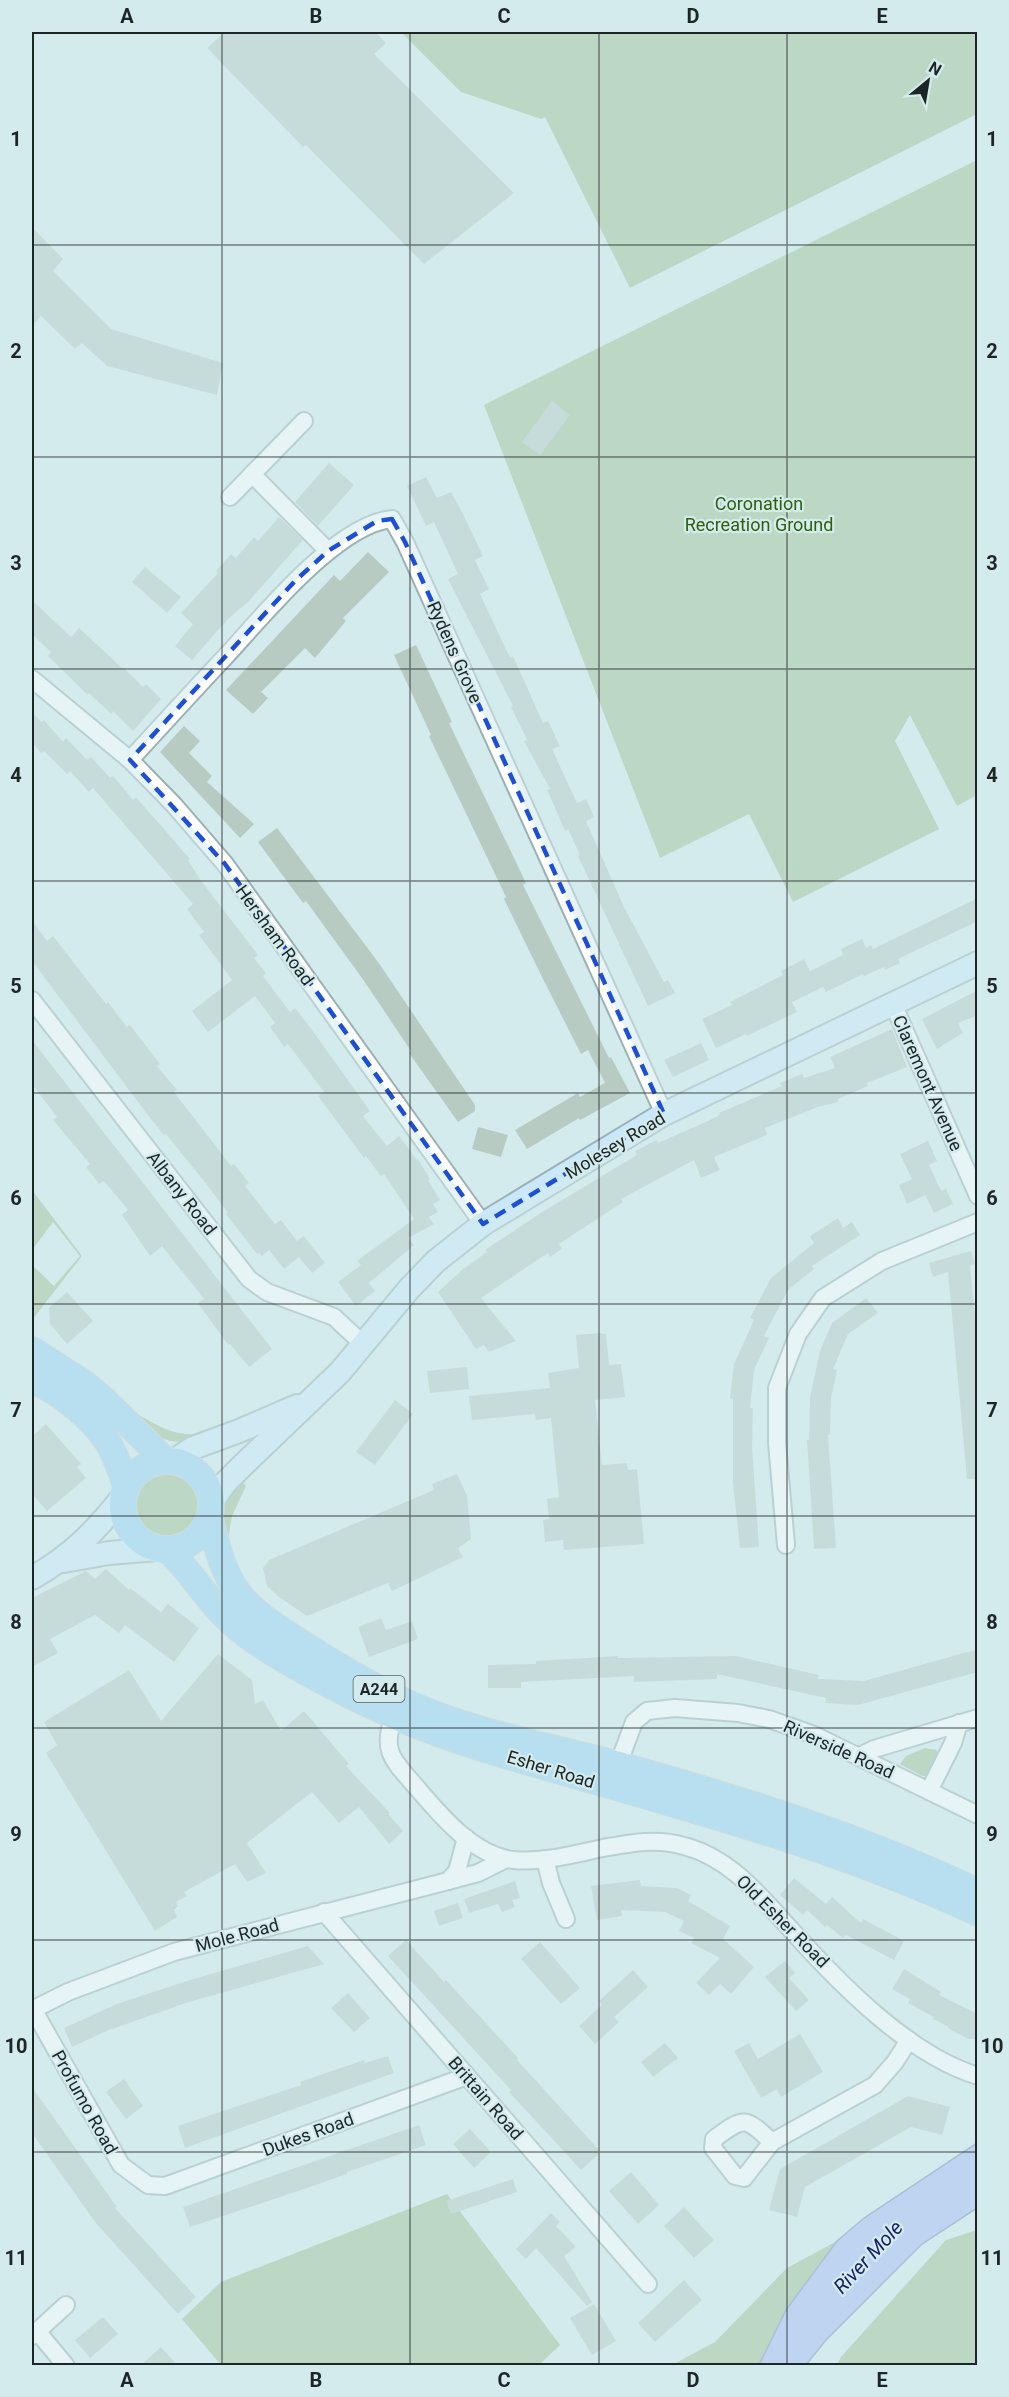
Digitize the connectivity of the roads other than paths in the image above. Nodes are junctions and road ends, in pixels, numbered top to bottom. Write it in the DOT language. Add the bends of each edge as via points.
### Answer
graph roads {
  1 [pos="304,421"];
  2 [pos="252,474"];
  3 [pos="230,497"];
  4 [pos="328,551"];
  5 [pos="32,679"];
  6 [pos="130,760"];
  7 [pos="978,963"];
  8 [pos="32,1000"];
  9 [pos="893,1004"];
  10 [pos="664,1114"];
  11 [pos="978,1196"];
  12 [pos="978,1222"];
  13 [pos="483,1224"];
  14 [pos="364,1344"];
  15 [pos="32,1350"];
  16 [pos="32,1379"];
  17 [pos="306,1402"];
  18 [pos="169,1461"];
  19 [pos="125,1491"];
  20 [pos="211,1510"];
  21 [pos="786,1545"];
  22 [pos="163,1549"];
  23 [pos="59,1562"];
  24 [pos="32,1578"];
  25 [pos="394,1717"];
  26 [pos="978,1718"];
  27 [pos="959,1723"];
  28 [pos="860,1756"];
  29 [pos="618,1765"];
  30 [pos="929,1791"];
  31 [pos="978,1815"];
  32 [pos="466,1838"];
  33 [pos="545,1858"];
  34 [pos="506,1859"];
  35 [pos="448,1881"];
  36 [pos="978,1892"];
  37 [pos="324,1912"];
  38 [pos="978,1913"];
  39 [pos="566,1919"];
  40 [pos="32,2009"];
  41 [pos="909,2040"];
  42 [pos="467,2076"];
  43 [pos="978,2076"];
  44 [pos="772,2142"];
  45 [pos="148,2185"];
  46 [pos="648,2284"];
  47 [pos="66,2305"];
  48 [pos="34,2334"];
  49 [pos="66,2366"];
  1 -- 2 [label="street"];
  2 -- 3 [label="street"];
  2 -- 4 [label="street"];
  4 -- 6 [label="street, Rydens Grove" via="295,581"];
  4 -- 10 [label="street, Rydens Grove" via="377,521 392,519"];
  5 -- 6 [label="street, Hersham Road"];
  6 -- 13 [label="street, Hersham Road" via="225,864"];
  7 -- 9 [label="street, Molesey Road"];
  8 -- 14 [label="street, Albany Road" via="249,1279 267,1292 334,1317"];
  9 -- 10 [label="street, Molesey Road"];
  9 -- 11 [label="street, Claremont Avenue"];
  10 -- 13 [label="street, Molesey Road"];
  12 -- 21 [label="street" via="882,1261 823,1299 798,1334 777,1388 777,1443"];
  13 -- 14 [label="street, Molesey Road" via="436,1261"];
  14 -- 17 [label="street, Molesey Road"];
  15 -- 18 [label="main road" via="85,1384"];
  16 -- 19 [label="main road" via="71,1404 100,1432 113,1452"];
  17 -- 18 [label="street, Molesey Road"];
  17 -- 20 [label="street, Molesey Road" via="225,1483"];
  18 -- 19 [label="main road" via="144,1467"];
  18 -- 20 [label="main road" via="196,1474 208,1491"];
  19 -- 22 [label="main road" via="123,1509 131,1527 146,1543"];
  19 -- 23 [label="street" via="96,1530"];
  20 -- 22 [label="main road" via="191,1542"];
  20 -- 29 [label="main road, Esher Road / A244" via="224,1568 233,1586 245,1601 294,1638 395,1697 439,1715 502,1736"];
  22 -- 23 [label="street"];
  22 -- 25 [label="main road, Esher Road / A244" via="184,1566 215,1606 244,1633 295,1666"];
  23 -- 24 [label="street"];
  25 -- 32 [label="street, Old Esher Road" via="387,1739 392,1758"];
  25 -- 38 [label="main road, Esher Road / A244" via="484,1749 811,1845"];
  26 -- 27 [label="street"];
  27 -- 28 [label="street"];
  27 -- 30 [label="street"];
  28 -- 29 [label="street, Riverside Road" via="769,1719 675,1708 658,1709 638,1717"];
  28 -- 30 [label="street, Riverside Road"];
  29 -- 36 [label="main road, Esher Road / A244" via="824,1828"];
  30 -- 31 [label="street, Riverside Road"];
  32 -- 34 [label="street, Old Esher Road"];
  32 -- 35 [label="street" via="457,1870"];
  33 -- 34 [label="street, Old Esher Road"];
  33 -- 39 [label="street"];
  33 -- 41 [label="street, Old Esher Road" via="639,1841 685,1846 712,1857 751,1886 866,2005"];
  34 -- 35 [label="street, Mole Road" via="478,1873"];
  35 -- 37 [label="street, Mole Road"];
  37 -- 40 [label="street, Mole Road" via="174,1952"];
  37 -- 42 [label="street, Brittain Road"];
  40 -- 45 [label="street, Profumo Road" via="121,2165"];
  41 -- 43 [label="street, Old Esher Road" via="948,2066"];
  41 -- 44 [label="street" via="875,2085"];
  42 -- 45 [label="street, Dukes Road" via="165,2186"];
  42 -- 46 [label="street, Brittain Road"];
  47 -- 48 [label="street"];
  48 -- 49 [label="street"];
}
